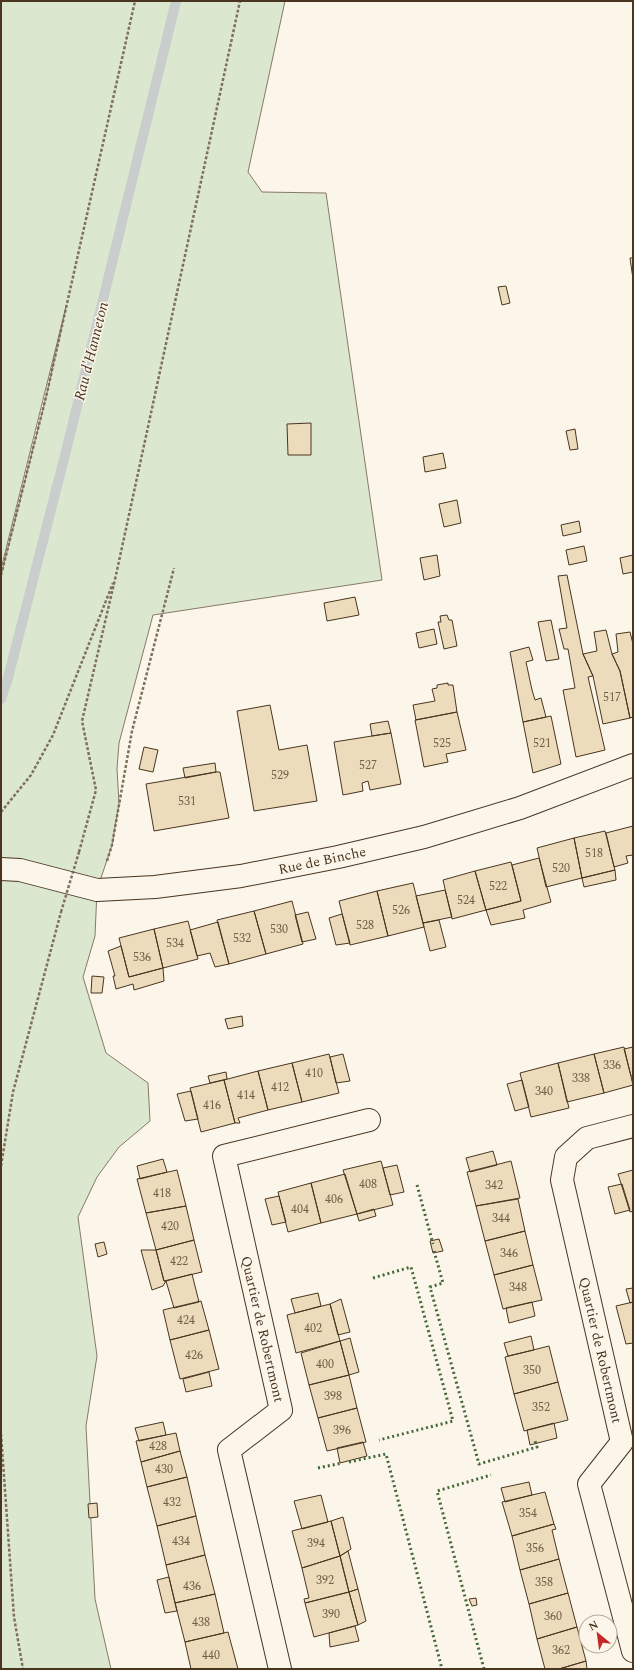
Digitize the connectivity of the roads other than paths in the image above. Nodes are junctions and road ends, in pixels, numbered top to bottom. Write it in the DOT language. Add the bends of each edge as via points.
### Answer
graph roads {
  1 [pos="633,765"];
  2 [pos="1,869"];
  3 [pos="369,1120"];
  4 [pos="633,1126"];
  5 [pos="633,1651"];
  6 [pos="280,1669"];
  1 -- 2 [label="street, Rue de Binche" via="520,808 424,837 241,876 97,890 20,870"];
  3 -- 6 [label="street, Quartier de Robertmont" via="224,1156 282,1410 229,1450"];
  4 -- 5 [label="street, Quartier de Robertmont" via="587,1138 566,1157 562,1180 622,1442 589,1484"];
}
